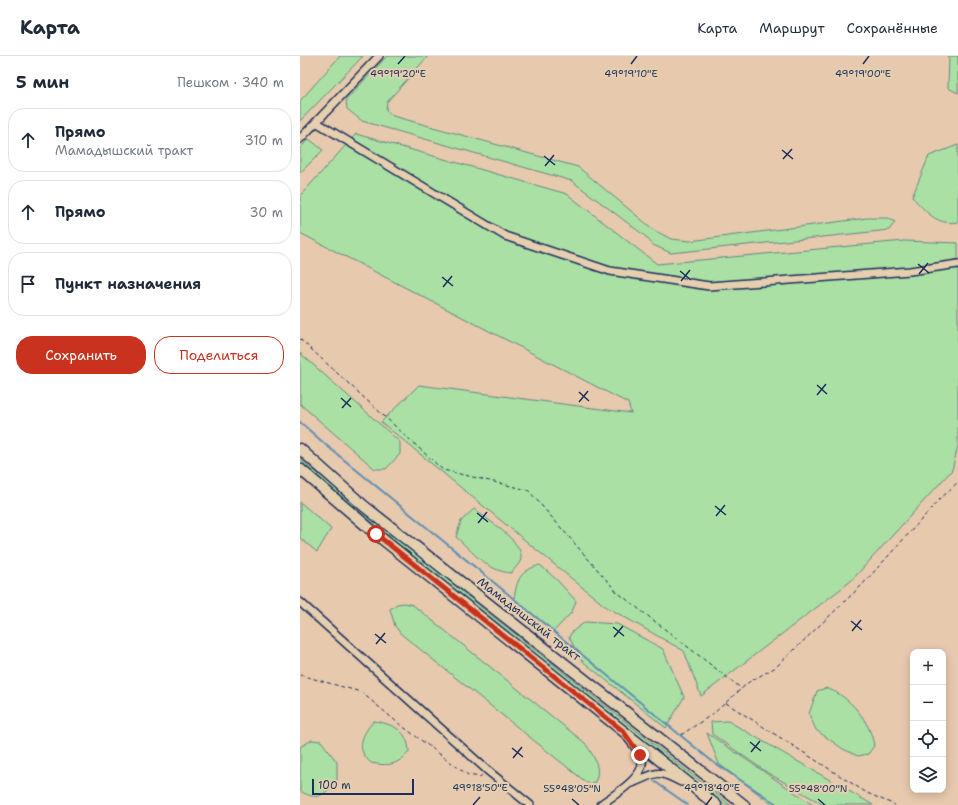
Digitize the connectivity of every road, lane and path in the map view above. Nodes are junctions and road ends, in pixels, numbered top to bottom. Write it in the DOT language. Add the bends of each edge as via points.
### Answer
graph roads {
  1 [pos="379,56"];
  2 [pos="316,122"];
  3 [pos="300,139"];
  4 [pos="958,264"];
  5 [pos="300,339"];
  6 [pos="300,449"];
  7 [pos="300,469"];
  8 [pos="958,482"];
  9 [pos="300,602"];
  10 [pos="300,675"];
  11 [pos="742,689"];
  12 [pos="726,702"];
  13 [pos="623,731"];
  14 [pos="681,735"];
  15 [pos="487,770"];
  16 [pos="630,784"];
  17 [pos="697,789"];
  18 [pos="530,805"];
  19 [pos="600,805"];
  20 [pos="716,805"];
  21 [pos="744,805"];
  22 [pos="895,805"];
  1 -- 2 [label="street"];
  2 -- 3 [label="street"];
  2 -- 4 [label="street" via="505,236 610,271 709,286 910,271"];
  5 -- 11 [label="path" via="443,470 528,490 617,592"];
  6 -- 21 [label="main road, Мамадышский тракт" via="364,506"];
  7 -- 13 [label="main road" via="376,534"];
  8 -- 11 [label="path" via="828,618 776,667 749,682"];
  9 -- 15 [label="street"];
  10 -- 15 [label="path" via="361,692 468,775 480,777"];
  11 -- 12 [label="path"];
  12 -- 14 [label="path"];
  12 -- 22 [label="path" via="867,793"];
  13 -- 16 [label="street" via="642,760 640,770"];
  13 -- 17 [label="main road"];
  15 -- 18 [label="street"];
  16 -- 17 [label="street" via="659,773 668,774"];
  16 -- 19 [label="street"];
  17 -- 20 [label="main road"];
}
